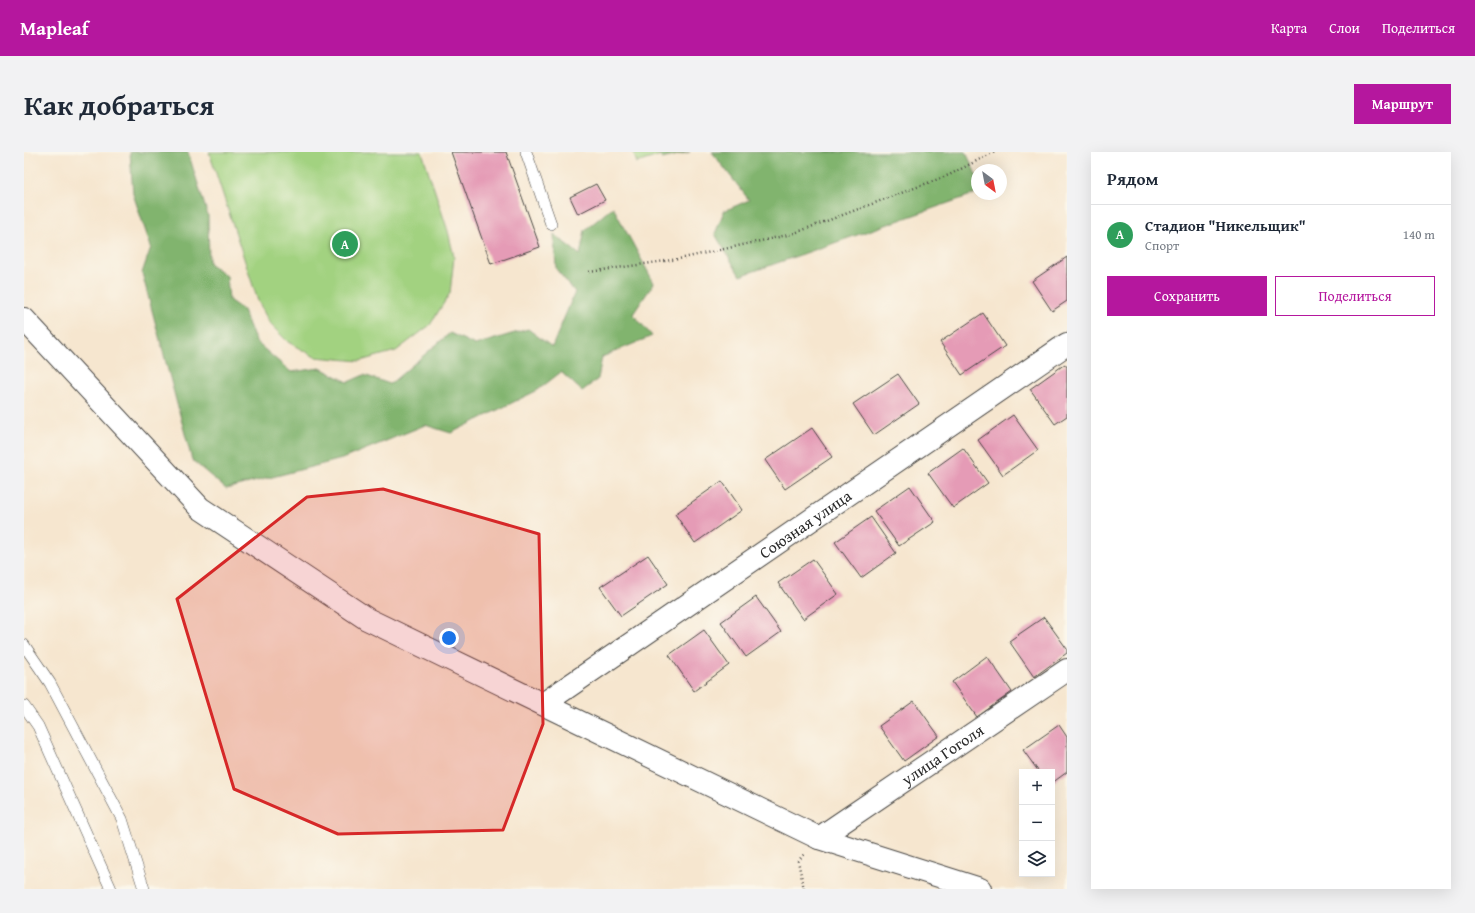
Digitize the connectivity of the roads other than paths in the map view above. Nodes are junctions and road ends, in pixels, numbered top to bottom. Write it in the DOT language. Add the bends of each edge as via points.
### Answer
graph roads {
  1 [pos="526,152"];
  2 [pos="551,224"];
  3 [pos="24,319"];
  4 [pos="1067,344"];
  5 [pos="24,645"];
  6 [pos="1067,670"];
  7 [pos="543,704"];
  8 [pos="24,706"];
  9 [pos="819,838"];
  10 [pos="111,889"];
  11 [pos="144,889"];
  12 [pos="980,889"];
  1 -- 2 [label="lane"];
  3 -- 7 [label="street" via="200,508 367,619"];
  4 -- 7 [label="street, Союзная улица"];
  5 -- 11 [label="lane" via="50,683 122,818"];
  6 -- 9 [label="street, улица Гоголя"];
  7 -- 9 [label="street"];
  8 -- 10 [label="lane" via="38,726"];
  9 -- 12 [label="street"];
}
